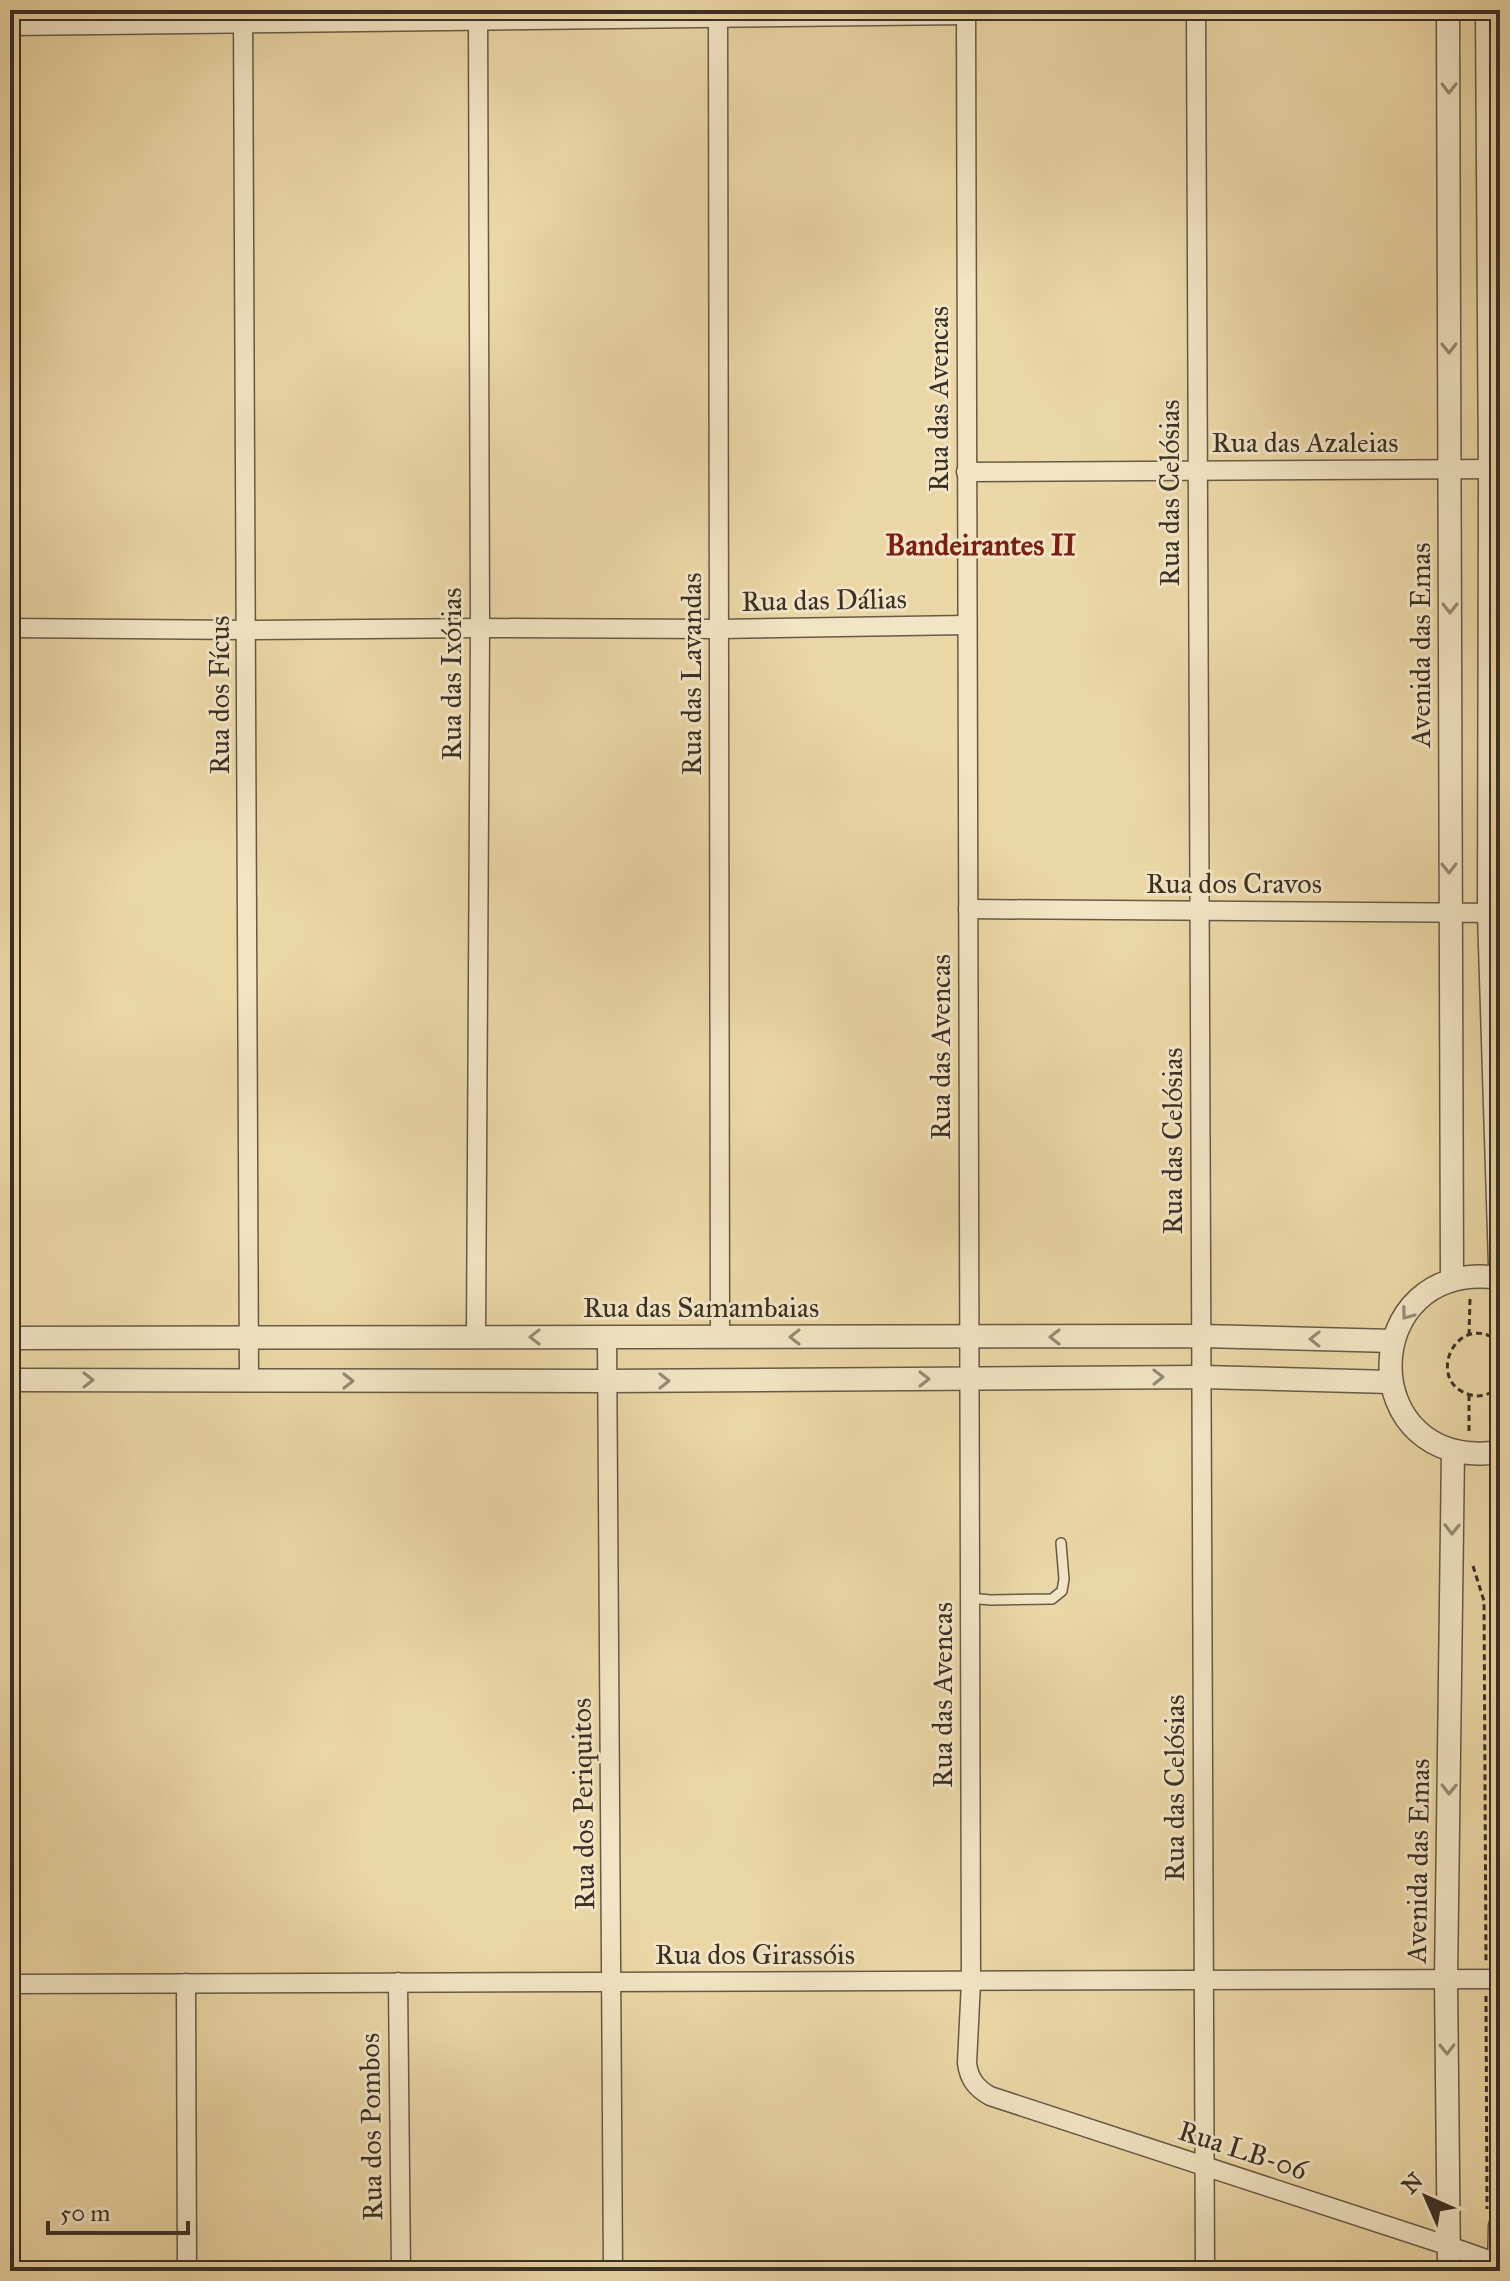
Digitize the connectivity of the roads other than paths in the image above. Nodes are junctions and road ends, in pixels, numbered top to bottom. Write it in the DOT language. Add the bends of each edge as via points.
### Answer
graph roads {
  1 [pos="1196,10"];
  2 [pos="1448,10"];
  3 [pos="1487,10"];
  4 [pos="966,12"];
  5 [pos="718,14"];
  6 [pos="478,15"];
  7 [pos="244,16"];
  8 [pos="10,26"];
  9 [pos="1449,469"];
  10 [pos="1494,469"];
  11 [pos="1197,471"];
  12 [pos="966,472"];
  13 [pos="967,625"];
  14 [pos="10,628"];
  15 [pos="480,628"];
  16 [pos="719,629"];
  17 [pos="247,630"];
  18 [pos="968,909"];
  19 [pos="1199,911"];
  20 [pos="1449,913"];
  21 [pos="1495,913"];
  22 [pos="1500,1265"];
  23 [pos="1500,1278"];
  24 [pos="1452,1280"];
  25 [pos="1201,1336"];
  26 [pos="476,1337"];
  27 [pos="607,1337"];
  28 [pos="720,1337"];
  29 [pos="969,1337"];
  30 [pos="10,1338"];
  31 [pos="251,1338"];
  32 [pos="1393,1341"];
  33 [pos="1202,1377"];
  34 [pos="968,1379"];
  35 [pos="10,1380"];
  36 [pos="249,1381"];
  37 [pos="606,1381"];
  38 [pos="1391,1382"];
  39 [pos="1462,1452"];
  40 [pos="1500,1452"];
  41 [pos="1061,1543"];
  42 [pos="969,1598"];
  43 [pos="1446,1979"];
  44 [pos="1493,1979"];
  45 [pos="1202,1980"];
  46 [pos="398,1982"];
  47 [pos="612,1982"];
  48 [pos="971,1982"];
  49 [pos="186,1983"];
  50 [pos="10,1984"];
  51 [pos="973,2082"];
  52 [pos="1205,2167"];
  53 [pos="1494,2219"];
  54 [pos="1449,2246"];
  55 [pos="1500,2264"];
  56 [pos="187,2271"];
  57 [pos="401,2271"];
  58 [pos="613,2271"];
  59 [pos="1205,2271"];
  60 [pos="1449,2271"];
  61 [pos="1499,2271"];
  1 -- 11 [label="street, Rua das Celósias"];
  2 -- 9 [label="street, Avenida das Emas, one-way"];
  3 -- 10 [label="street"];
  4 -- 5 [label="street"];
  4 -- 12 [label="street, Rua das Avencas"];
  5 -- 6 [label="street"];
  5 -- 16 [label="street, Rua das Lavandas"];
  6 -- 7 [label="street"];
  6 -- 15 [label="street, Rua das Ixórias"];
  7 -- 8 [label="street"];
  7 -- 17 [label="street, Rua dos Fícus"];
  9 -- 10 [label="street, Rua das Azaleias"];
  9 -- 11 [label="street, Rua das Azaleias"];
  9 -- 20 [label="street, Avenida das Emas, one-way"];
  10 -- 21 [label="street"];
  11 -- 12 [label="street, Rua das Azaleias"];
  11 -- 19 [label="street, Rua das Celósias"];
  12 -- 13 [label="street, Rua das Avencas"];
  13 -- 16 [label="street, Rua das Dálias"];
  13 -- 18 [label="street, Rua das Avencas"];
  14 -- 17 [label="street, Rua das Dálias"];
  15 -- 16 [label="street, Rua das Dálias"];
  15 -- 17 [label="street, Rua das Dálias"];
  15 -- 26 [label="street, Rua das Ixórias"];
  16 -- 28 [label="street, Rua das Lavandas"];
  17 -- 31 [label="street, Rua dos Fícus"];
  18 -- 19 [label="street, Rua dos Cravos"];
  18 -- 29 [label="street, Rua das Avencas"];
  19 -- 20 [label="street, Rua dos Cravos"];
  19 -- 25 [label="street, Rua das Celósias"];
  20 -- 21 [label="street, Rua dos Cravos"];
  20 -- 24 [label="street, Avenida das Emas"];
  21 -- 22 [label="street"];
  23 -- 24 [label="street"];
  24 -- 32 [label="street, one-way" via="1421,1297 1399,1324"];
  25 -- 29 [label="street, Rua das Samambaias, one-way"];
  32 -- 25 [label="street, Rua das Samambaias, one-way"];
  25 -- 33 [label="street, Rua das Celósias"];
  27 -- 26 [label="street, Rua das Samambaias, one-way"];
  26 -- 31 [label="street, Rua das Samambaias"];
  27 -- 28 [label="street, Rua das Samambaias"];
  27 -- 37 [label="street, Rua dos Periquitos"];
  29 -- 28 [label="street, Rua das Samambaias, one-way"];
  29 -- 34 [label="street, Rua das Avencas"];
  30 -- 31 [label="street, Rua das Samambaias"];
  31 -- 36 [label="street, Rua dos Fícus"];
  32 -- 38 [label="street"];
  34 -- 33 [label="street, one-way"];
  33 -- 38 [label="street"];
  33 -- 45 [label="street, Rua das Celósias"];
  37 -- 34 [label="street, one-way"];
  34 -- 42 [label="street, Rua das Avencas"];
  35 -- 36 [label="street, one-way"];
  36 -- 37 [label="street, one-way"];
  37 -- 47 [label="street, Rua dos Periquitos"];
  38 -- 39 [label="street" via="1413,1425 1438,1445"];
  39 -- 40 [label="street"];
  39 -- 43 [label="street, Avenida das Emas, one-way"];
  41 -- 42 [label="lane" via="1064,1579 1062,1591 1052,1599"];
  42 -- 48 [label="street, Rua das Avencas"];
  43 -- 44 [label="street, Rua dos Girassóis"];
  43 -- 45 [label="street, Rua dos Girassóis"];
  43 -- 54 [label="street, Avenida das Emas, one-way"];
  45 -- 48 [label="street, Rua dos Girassóis"];
  45 -- 52 [label="street, Rua das Celósias"];
  46 -- 47 [label="street, Rua dos Girassóis"];
  46 -- 49 [label="street, Rua dos Girassóis"];
  46 -- 57 [label="street, Rua dos Pombos"];
  47 -- 48 [label="street, Rua dos Girassóis"];
  47 -- 58 [label="street, Rua dos Periquitos"];
  48 -- 51 [label="street, Rua das Avencas" via="967,2063"];
  49 -- 50 [label="street, Rua dos Girassóis"];
  49 -- 56 [label="street"];
  51 -- 52 [label="street, Rua LB-06" via="990,2096"];
  52 -- 54 [label="street, Rua LB-06"];
  52 -- 59 [label="street, Rua das Celósias"];
  53 -- 55 [label="street"];
  54 -- 55 [label="street, Rua LB-06"];
  54 -- 60 [label="street, Avenida das Emas"];
  55 -- 61 [label="street"];
}
